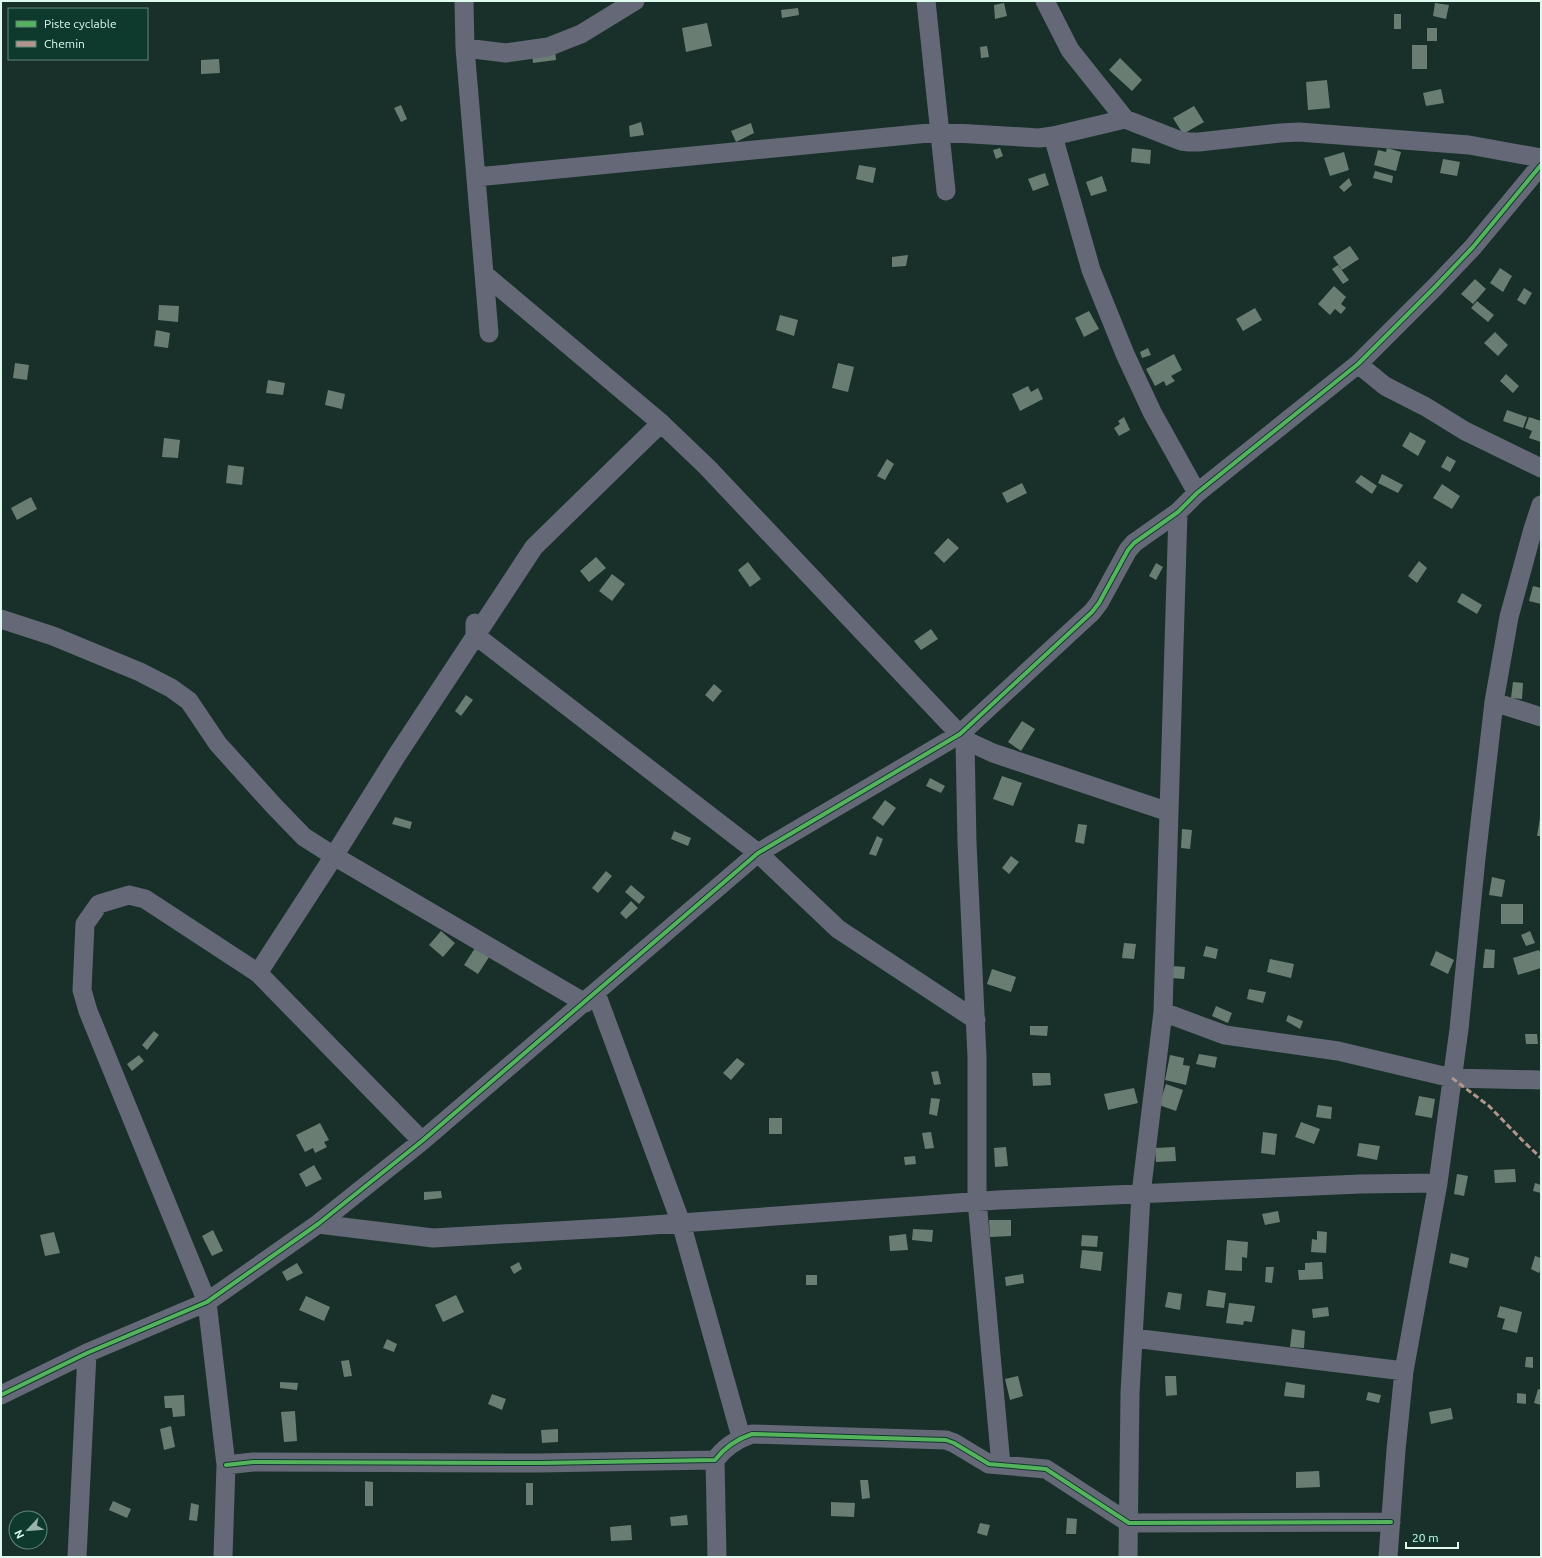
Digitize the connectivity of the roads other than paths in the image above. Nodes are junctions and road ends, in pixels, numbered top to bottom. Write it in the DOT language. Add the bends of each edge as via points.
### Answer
graph roads {
  1 [pos="464,1"];
  2 [pos="635,1"];
  3 [pos="926,1"];
  4 [pos="1045,1"];
  5 [pos="465,48"];
  6 [pos="1125,119"];
  7 [pos="939,132"];
  8 [pos="1053,136"];
  9 [pos="1541,158"];
  10 [pos="1541,165"];
  11 [pos="476,177"];
  12 [pos="946,191"];
  13 [pos="484,274"];
  14 [pos="489,333"];
  15 [pos="1358,364"];
  16 [pos="661,423"];
  17 [pos="1541,468"];
  18 [pos="1197,493"];
  19 [pos="1541,505"];
  20 [pos="1178,512"];
  21 [pos="1,619"];
  22 [pos="475,628"];
  23 [pos="1494,702"];
  24 [pos="1541,717"];
  25 [pos="963,737"];
  26 [pos="1169,812"];
  27 [pos="758,853"];
  28 [pos="334,856"];
  29 [pos="258,973"];
  30 [pos="591,998"];
  31 [pos="1163,1012"];
  32 [pos="976,1020"];
  33 [pos="1452,1078"];
  34 [pos="1541,1080"];
  35 [pos="422,1141"];
  36 [pos="1438,1183"];
  37 [pos="1142,1194"];
  38 [pos="977,1201"];
  39 [pos="681,1223"];
  40 [pos="318,1224"];
  41 [pos="207,1302"];
  42 [pos="1133,1338"];
  43 [pos="87,1353"];
  44 [pos="1404,1371"];
  45 [pos="1,1395"];
  46 [pos="741,1437"];
  47 [pos="715,1460"];
  48 [pos="226,1465"];
  49 [pos="1001,1465"];
  50 [pos="1391,1522"];
  51 [pos="1129,1524"];
  52 [pos="77,1557"];
  53 [pos="223,1557"];
  54 [pos="717,1557"];
  55 [pos="1128,1557"];
  56 [pos="1388,1557"];
  1 -- 5 [label="street"];
  2 -- 5 [label="street" via="581,34 548,47 506,54"];
  3 -- 7 [label="street"];
  4 -- 6 [label="street" via="1070,50"];
  5 -- 11 [label="street"];
  6 -- 8 [label="street"];
  6 -- 9 [label="street" via="1189,142 1299,132 1469,146"];
  7 -- 8 [label="street" via="1039,138"];
  7 -- 11 [label="street"];
  7 -- 12 [label="street"];
  8 -- 18 [label="street" via="1094,277 1125,354 1152,412"];
  10 -- 15 [label="street" via="1468,253"];
  11 -- 13 [label="street"];
  13 -- 14 [label="street"];
  13 -- 16 [label="street"];
  15 -- 17 [label="street" via="1385,386 1465,431"];
  15 -- 18 [label="street"];
  16 -- 22 [label="street" via="534,547"];
  16 -- 25 [label="street" via="707,466"];
  18 -- 20 [label="street"];
  19 -- 23 [label="street" via="1509,617"];
  20 -- 25 [label="street" via="1134,543 1092,612"];
  20 -- 26 [label="street"];
  21 -- 28 [label="street" via="52,636 140,672 171,688 189,701 218,744 304,837"];
  22 -- 27 [label="street"];
  22 -- 28 [label="street"];
  23 -- 24 [label="street"];
  23 -- 33 [label="street"];
  25 -- 26 [label="street" via="993,753"];
  25 -- 27 [label="street"];
  25 -- 32 [label="street"];
  26 -- 31 [label="street"];
  27 -- 30 [label="street"];
  27 -- 32 [label="street" via="838,929"];
  28 -- 29 [label="street"];
  28 -- 30 [label="street"];
  29 -- 35 [label="street"];
  29 -- 41 [label="street" via="145,899 129,895 99,904 85,924 82,990 88,1012"];
  30 -- 35 [label="street"];
  30 -- 39 [label="street"];
  31 -- 33 [label="street" via="1225,1035 1338,1051"];
  31 -- 37 [label="street"];
  32 -- 38 [label="street"];
  33 -- 34 [label="street"];
  33 -- 36 [label="street"];
  35 -- 40 [label="street"];
  36 -- 37 [label="street"];
  36 -- 44 [label="street"];
  37 -- 38 [label="street"];
  37 -- 42 [label="street"];
  38 -- 39 [label="street"];
  38 -- 49 [label="street"];
  39 -- 40 [label="street" via="433,1238"];
  39 -- 46 [label="street"];
  40 -- 41 [label="street"];
  41 -- 43 [label="street"];
  41 -- 48 [label="street"];
  42 -- 44 [label="street"];
  42 -- 51 [label="street"];
  43 -- 45 [label="street"];
  43 -- 52 [label="street"];
  44 -- 50 [label="street"];
  46 -- 47 [label="street"];
  46 -- 49 [label="street" via="752,1434 946,1440 989,1464"];
  47 -- 48 [label="street" via="539,1463 253,1462"];
  47 -- 54 [label="street"];
  48 -- 53 [label="street"];
  49 -- 51 [label="street" via="1046,1469"];
  50 -- 51 [label="street"];
  50 -- 56 [label="street"];
  51 -- 55 [label="street"];
}
